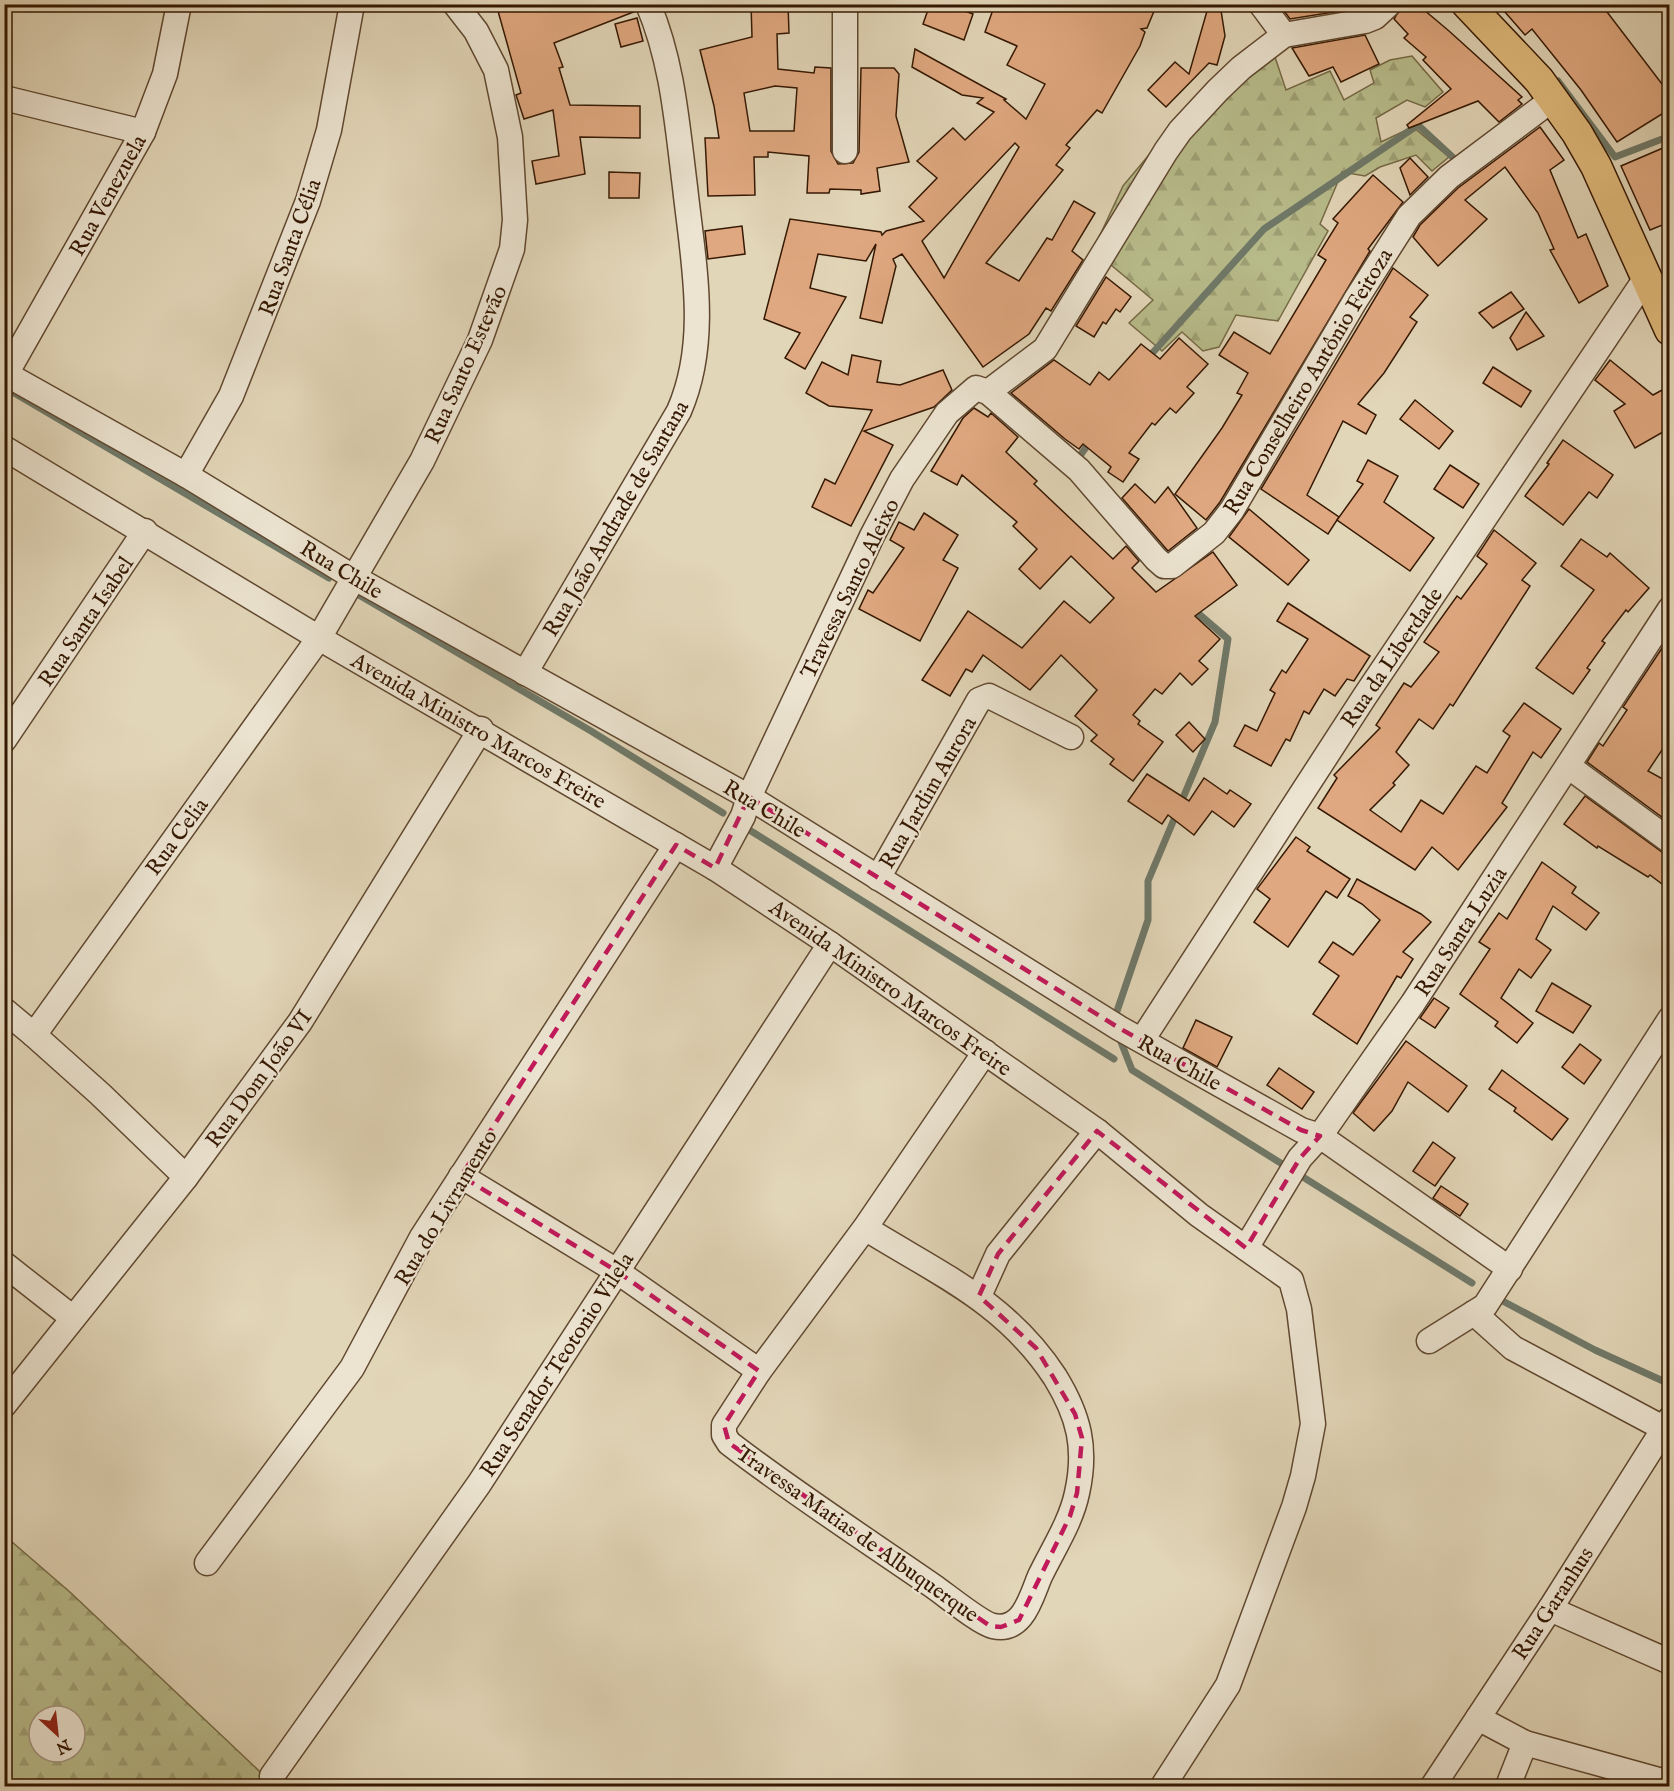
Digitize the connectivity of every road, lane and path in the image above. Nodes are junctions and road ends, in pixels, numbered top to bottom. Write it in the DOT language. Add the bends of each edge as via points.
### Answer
graph roads {
  1 [pos="179,4"];
  2 [pos="352,4"];
  3 [pos="455,4"];
  4 [pos="648,4"];
  5 [pos="845,4"];
  6 [pos="1261,4"];
  7 [pos="1389,4"];
  8 [pos="1467,4"];
  9 [pos="1284,35"];
  10 [pos="4,98"];
  11 [pos="1553,99"];
  12 [pos="143,132"];
  13 [pos="845,151"];
  14 [pos="1646,279"];
  15 [pos="1670,330"];
  16 [pos="5,374"];
  17 [pos="988,392"];
  18 [pos="4,448"];
  19 [pos="186,475"];
  20 [pos="145,531"];
  21 [pos="353,577"];
  22 [pos="1670,609"];
  23 [pos="319,638"];
  24 [pos="525,673"];
  25 [pos="481,729"];
  26 [pos="1071,737"];
  27 [pos="4,740"];
  28 [pos="1568,766"];
  29 [pos="746,806"];
  30 [pos="1670,841"];
  31 [pos="676,845"];
  32 [pos="716,868"];
  33 [pos="878,879"];
  34 [pos="830,944"];
  35 [pos="4,1010"];
  36 [pos="1670,1019"];
  37 [pos="34,1035"];
  38 [pos="1142,1040"];
  39 [pos="985,1052"];
  40 [pos="1097,1131"];
  41 [pos="1320,1136"];
  42 [pos="461,1176"];
  43 [pos="186,1177"];
  44 [pos="865,1228"];
  45 [pos="1246,1248"];
  46 [pos="4,1264"];
  47 [pos="615,1270"];
  48 [pos="1504,1278"];
  49 [pos="980,1296"];
  50 [pos="1474,1313"];
  51 [pos="73,1318"];
  52 [pos="1429,1341"];
  53 [pos="759,1371"];
  54 [pos="4,1405"];
  55 [pos="1664,1433"];
  56 [pos="207,1563"];
  57 [pos="1550,1609"];
  58 [pos="1670,1662"];
  59 [pos="1478,1718"];
  60 [pos="1525,1743"];
  61 [pos="272,1776"];
  62 [pos="1667,1779"];
  63 [pos="1162,1786"];
  64 [pos="1433,1786"];
  65 [pos="1508,1786"];
  1 -- 12 [label="street, Rua Venezuela" via="165,74"];
  2 -- 19 [label="street, Rua Santa Célia" via="329,130 308,201 231,396"];
  3 -- 21 [label="street, Rua Santo Estevão" via="476,31 496,70 510,137 512,249 480,340 422,462"];
  4 -- 24 [label="street, Rua João Andrade de Santana" via="673,83 697,296 693,370 679,411"];
  5 -- 13 [label="street"];
  6 -- 9 [label="street"];
  7 -- 9 [label="street" via="1370,19"];
  8 -- 11 [label="main road"];
  9 -- 17 [label="street" via="1241,68 1180,131 1146,180 1045,349"];
  10 -- 12 [label="street"];
  11 -- 14 [label="main road" via="1596,166"];
  11 -- 17 [label="street, Rua Conselheiro Antônio Feitoza" via="1449,177 1408,216 1232,510 1214,533 1172,566 1164,566 1155,559 1079,470"];
  12 -- 16 [label="street, Rua Venezuela"];
  14 -- 15 [label="main road"];
  14 -- 38 [label="street, Rua da Liberdade" via="1365,696"];
  16 -- 19 [label="street, Rua Chile"];
  17 -- 29 [label="street, Travessa Santo Aleixo" via="976,388 947,413 902,479"];
  18 -- 20 [label="street, Avenida Ministro Marcos Freire"];
  19 -- 21 [label="street, Rua Chile"];
  20 -- 23 [label="street, Avenida Ministro Marcos Freire"];
  20 -- 27 [label="street, Rua Santa Isabel"];
  21 -- 23 [label="street, Rua Santo Estevão"];
  21 -- 24 [label="street, Rua Chile"];
  22 -- 28 [label="street, Rua Santa Luzia"];
  23 -- 25 [label="street, Avenida Ministro Marcos Freire"];
  23 -- 37 [label="street, Rua Celia"];
  24 -- 29 [label="street, Rua Chile"];
  25 -- 31 [label="street, Avenida Ministro Marcos Freire"];
  25 -- 43 [label="street, Rua Dom João VI" via="300,1022"];
  26 -- 33 [label="street, Rua Jardim Aurora" via="1003,701 989,696 979,700"];
  28 -- 30 [label="street"];
  28 -- 41 [label="street, Rua Santa Luzia" via="1413,1003"];
  29 -- 32 [label="street"];
  29 -- 33 [label="street, Rua Chile"];
  31 -- 32 [label="street, Avenida Ministro Marcos Freire"];
  31 -- 42 [label="street, Rua do Livramento"];
  32 -- 34 [label="street, Avenida Ministro Marcos Freire"];
  33 -- 38 [label="street, Rua Chile"];
  34 -- 39 [label="street, Avenida Ministro Marcos Freire"];
  34 -- 47 [label="street, Rua Senador Teotonio Vilela"];
  35 -- 37 [label="street"];
  36 -- 48 [label="street"];
  37 -- 43 [label="street"];
  38 -- 41 [label="street, Rua Chile" via="1301,1130"];
  39 -- 40 [label="street, Avenida Ministro Marcos Freire"];
  39 -- 44 [label="street"];
  40 -- 45 [label="street, Avenida Ministro Marcos Freire" via="1199,1215"];
  40 -- 49 [label="street" via="998,1254"];
  41 -- 45 [label="street, Rua Santa Luzia" via="1300,1158"];
  41 -- 48 [label="street, Rua Chile"];
  42 -- 47 [label="street"];
  42 -- 56 [label="street, Rua do Livramento" via="422,1237 352,1368"];
  43 -- 51 [label="street, Rua Dom João VI"];
  44 -- 49 [label="street"];
  44 -- 53 [label="street"];
  45 -- 63 [label="street, Avenida Ministro Marcos Freire" via="1291,1280 1313,1424 1294,1507 1235,1667 1219,1700"];
  46 -- 51 [label="street"];
  47 -- 53 [label="street"];
  47 -- 61 [label="street, Rua Senador Teotonio Vilela" via="479,1484"];
  48 -- 50 [label="street" via="1485,1306"];
  49 -- 53 [label="street, Travessa Matias de Albuquerque" via="1036,1348 1075,1414 1082,1438 1077,1493 1070,1516 1019,1620 1005,1627 990,1626 729,1443 724,1425"];
  50 -- 52 [label="street"];
  50 -- 55 [label="street" via="1514,1348"];
  51 -- 54 [label="street, Rua Dom João VI"];
  55 -- 57 [label="street, Rua Garanhus"];
  57 -- 58 [label="street"];
  57 -- 59 [label="street, Rua Garanhus"];
  59 -- 60 [label="street"];
  59 -- 64 [label="street, Rua Garanhus"];
  60 -- 62 [label="street"];
  60 -- 65 [label="street"];
}
